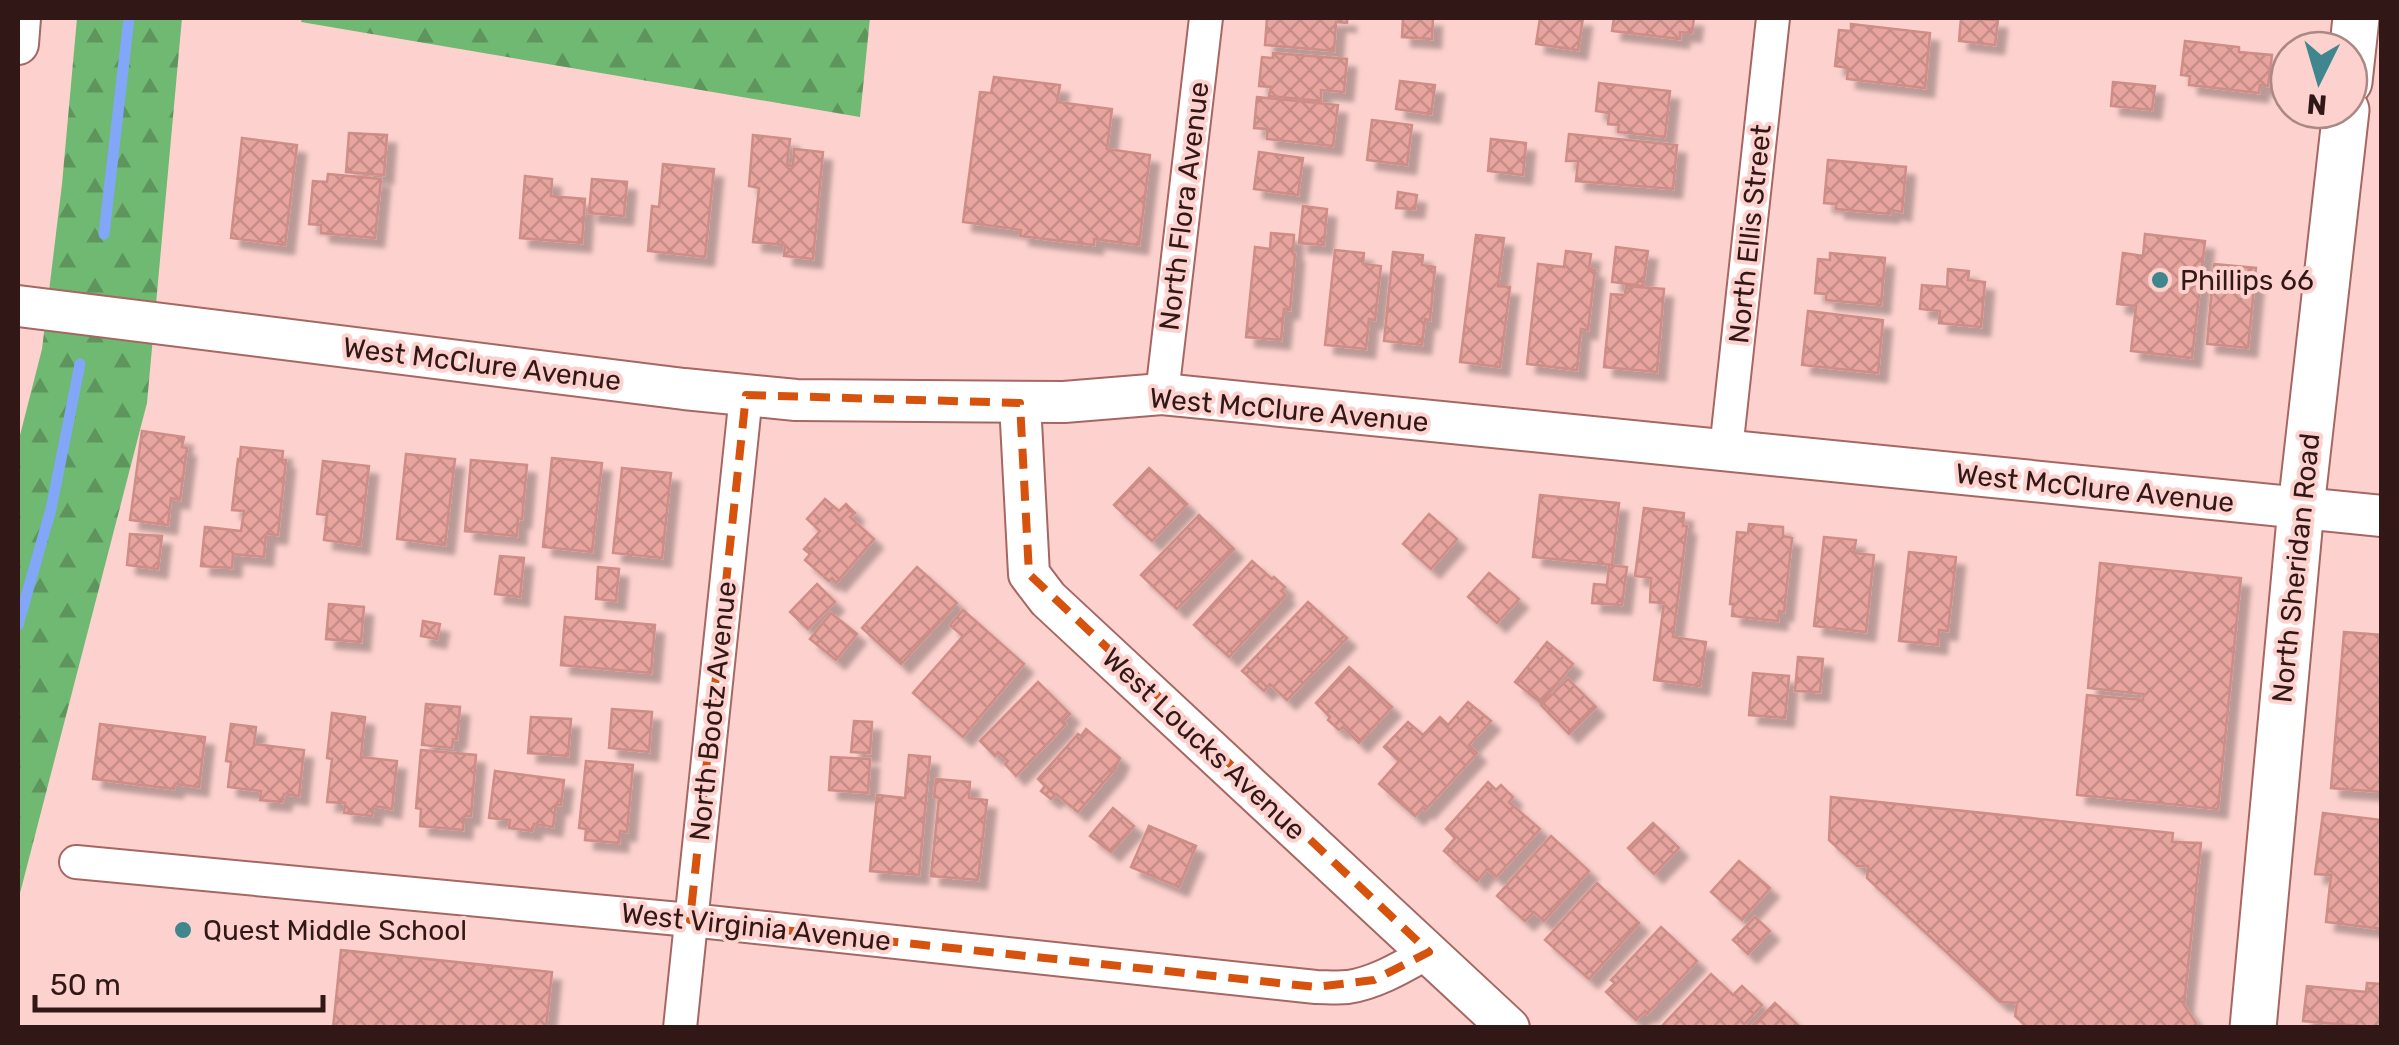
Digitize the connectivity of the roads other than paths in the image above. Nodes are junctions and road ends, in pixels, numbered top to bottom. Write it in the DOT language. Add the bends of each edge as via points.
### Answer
graph roads {
  1 [pos="20,18"];
  2 [pos="1206,18"];
  3 [pos="1773,18"];
  4 [pos="18,44"];
  5 [pos="2344,130"];
  6 [pos="18,306"];
  7 [pos="1162,394"];
  8 [pos="746,395"];
  9 [pos="1020,403"];
  10 [pos="1726,450"];
  11 [pos="2301,508"];
  12 [pos="2382,516"];
  13 [pos="76,862"];
  14 [pos="690,920"];
  15 [pos="1428,952"];
  16 [pos="1477,1013"];
  17 [pos="680,1028"];
  18 [pos="1509,1028"];
  19 [pos="2253,1028"];
  1 -- 4 [label="street"];
  2 -- 7 [label="street, North Flora Avenue"];
  3 -- 10 [label="street, North Ellis Street"];
  5 -- 11 [label="main road, North Sheridan Road"];
  6 -- 8 [label="street, West McClure Avenue"];
  7 -- 9 [label="street, West McClure Avenue"];
  7 -- 10 [label="street, West McClure Avenue"];
  8 -- 9 [label="street, West McClure Avenue"];
  8 -- 14 [label="street, North Bootz Avenue"];
  9 -- 15 [label="street, West Loucks Avenue" via="1028,574"];
  10 -- 11 [label="street, West McClure Avenue"];
  11 -- 12 [label="street, West McClure Avenue"];
  11 -- 19 [label="main road, North Sheridan Road"];
  13 -- 14 [label="street, West Virginia Avenue"];
  14 -- 15 [label="street, West Virginia Avenue" via="1316,987 1374,980"];
  14 -- 17 [label="street, North Bootz Avenue"];
  15 -- 16 [label="street, West Loucks Avenue"];
  16 -- 18 [label="street, West Loucks Avenue"];
}
